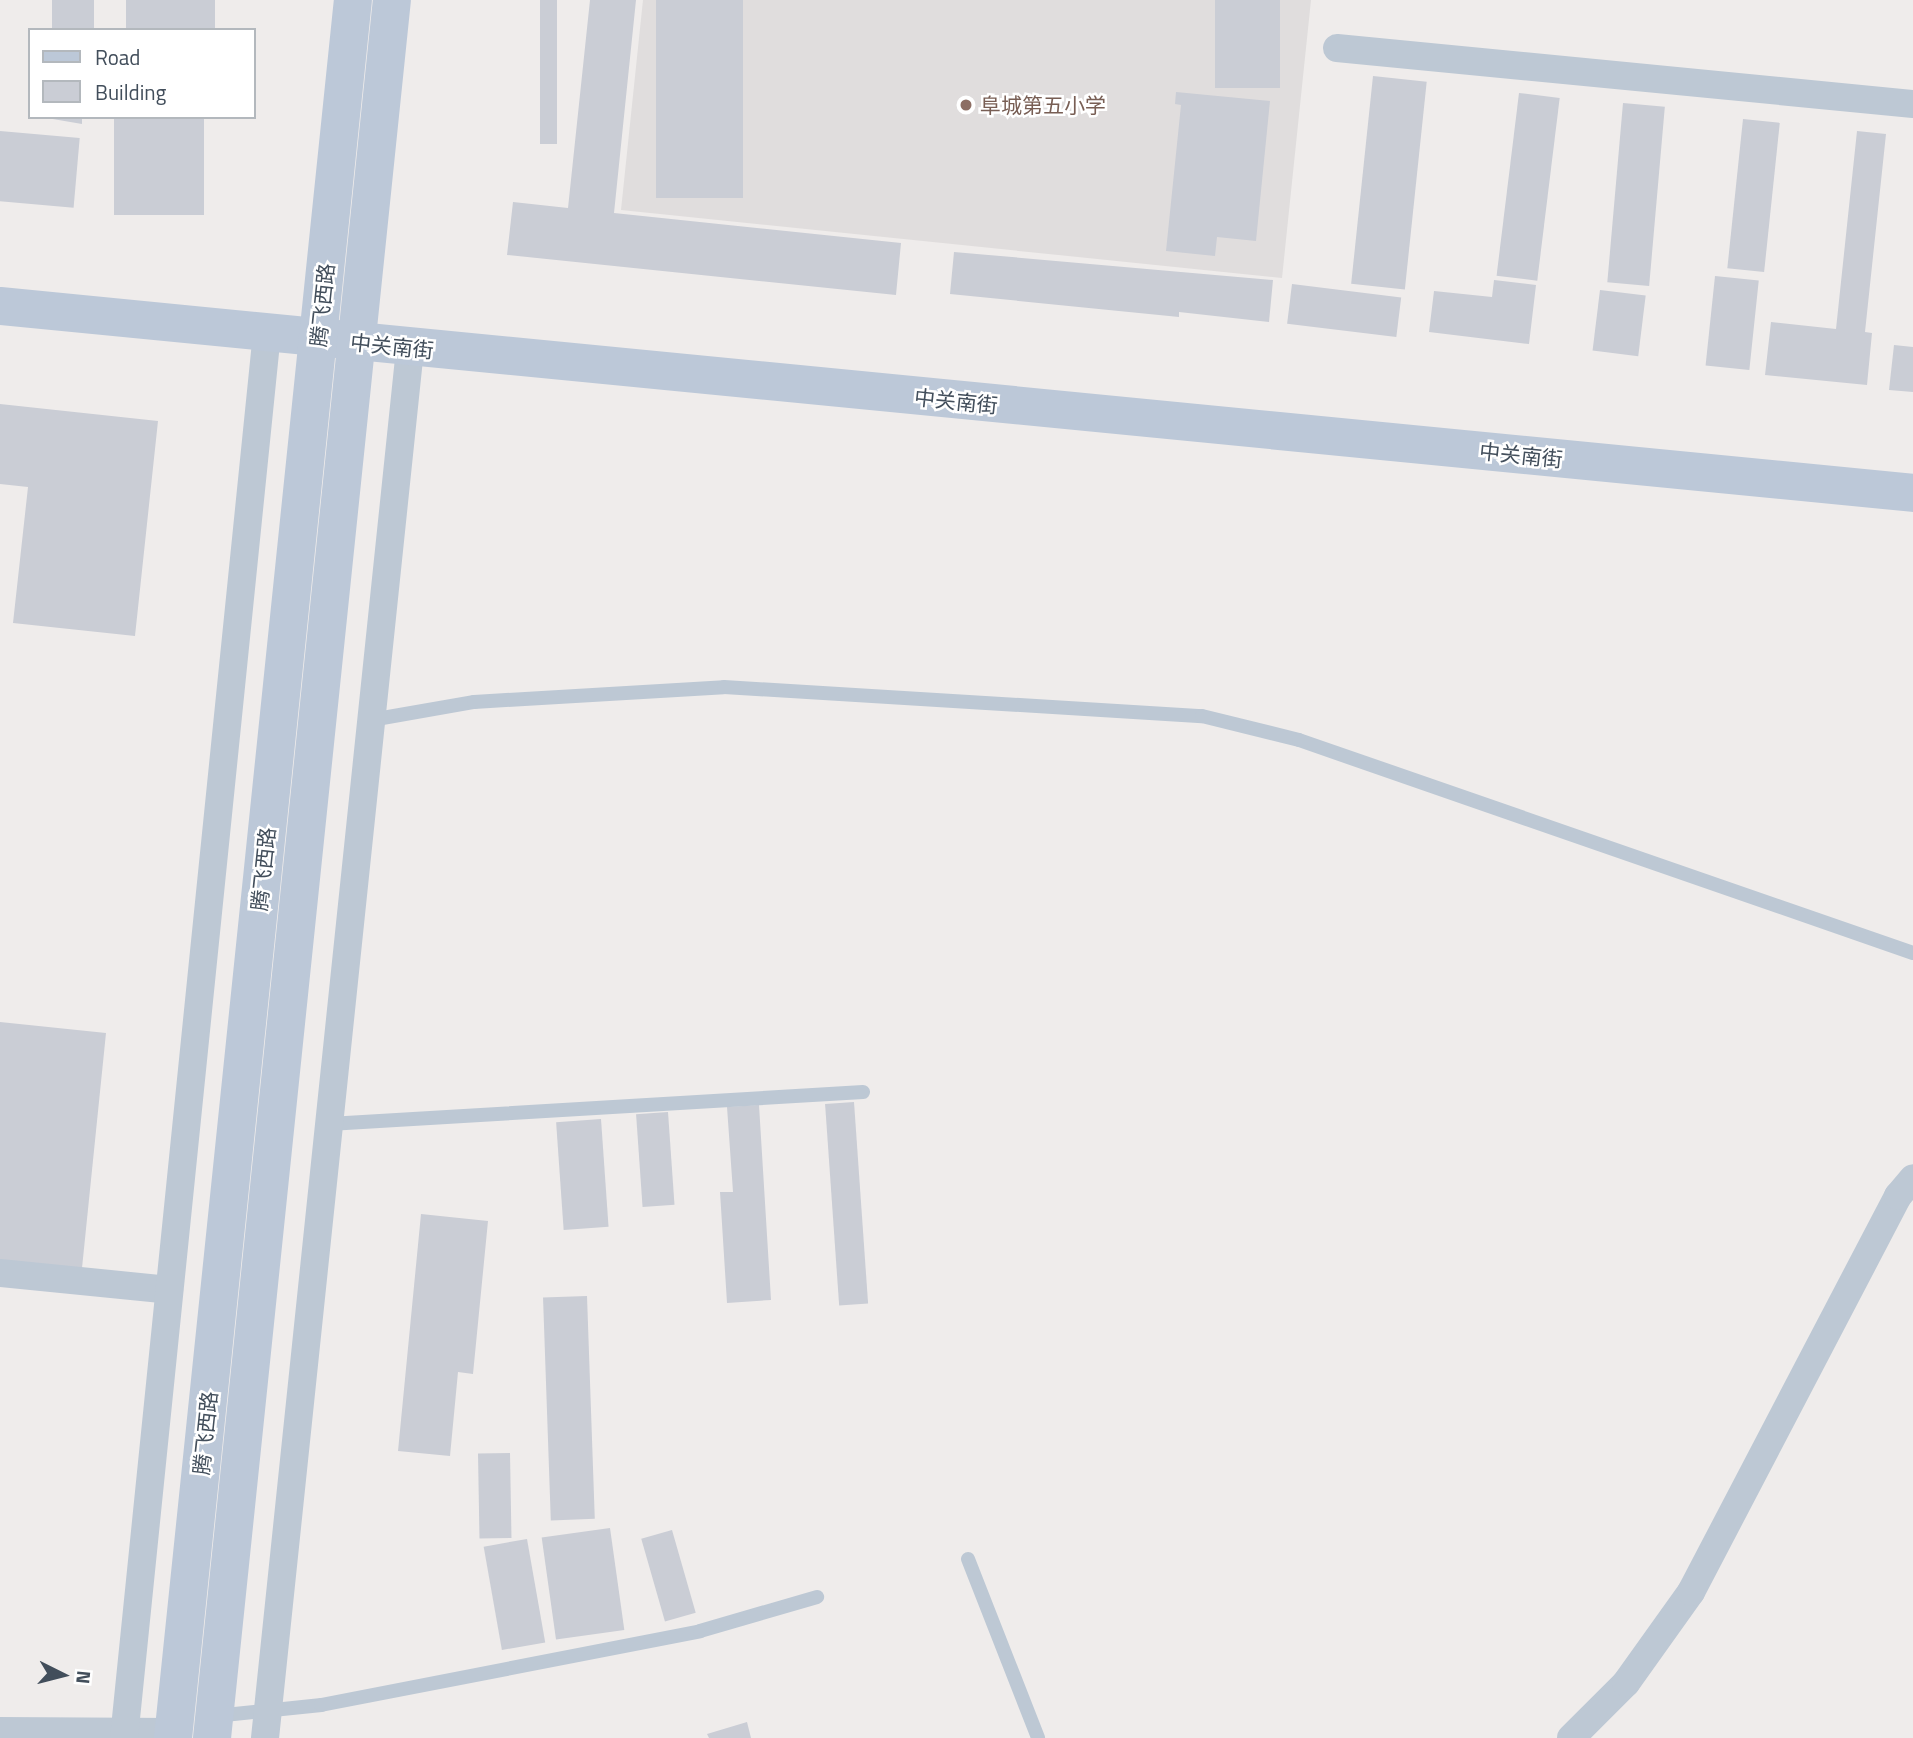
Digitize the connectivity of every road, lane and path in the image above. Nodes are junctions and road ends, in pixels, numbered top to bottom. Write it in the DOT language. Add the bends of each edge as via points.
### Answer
graph roads {
  1 [pos="353,0"];
  2 [pos="392,0"];
  3 [pos="1337,48"];
  4 [pos="1913,104"];
  5 [pos="0,306"];
  6 [pos="267,333"];
  7 [pos="318,338"];
  8 [pos="357,342"];
  9 [pos="410,348"];
  10 [pos="1913,493"];
  11 [pos="371,720"];
  12 [pos="1913,953"];
  13 [pos="863,1092"];
  14 [pos="329,1124"];
  15 [pos="1913,1178"];
  16 [pos="0,1273"];
  17 [pos="169,1290"];
  18 [pos="968,1559"];
  19 [pos="817,1597"];
  20 [pos="267,1724"];
  21 [pos="213,1727"];
  22 [pos="0,1731"];
  23 [pos="124,1735"];
  24 [pos="173,1735"];
  25 [pos="1038,1738"];
  26 [pos="1571,1738"];
  1 -- 7 [label="street, 腾飞西路"];
  2 -- 8 [label="street, 腾飞西路"];
  3 -- 4 [label="street"];
  5 -- 6 [label="street, 中关南街"];
  6 -- 7 [label="street, 中关南街"];
  6 -- 17 [label="street"];
  7 -- 8 [label="street, 中关南街"];
  7 -- 24 [label="street, 腾飞西路"];
  8 -- 9 [label="street, 中关南街"];
  8 -- 21 [label="street, 腾飞西路"];
  9 -- 10 [label="street, 中关南街"];
  9 -- 11 [label="street"];
  11 -- 12 [label="lane" via="474,702 724,687 1202,716 1299,740"];
  11 -- 14 [label="street"];
  13 -- 14 [label="lane"];
  14 -- 20 [label="street"];
  15 -- 26 [label="street" via="1898,1196 1691,1592 1626,1683"];
  16 -- 17 [label="street"];
  17 -- 23 [label="street"];
  18 -- 25 [label="lane"];
  19 -- 20 [label="lane" via="700,1632 321,1705"];
  20 -- 21 [label="lane"];
  22 -- 23 [label="street"];
  23 -- 24 [label="street"];
}
